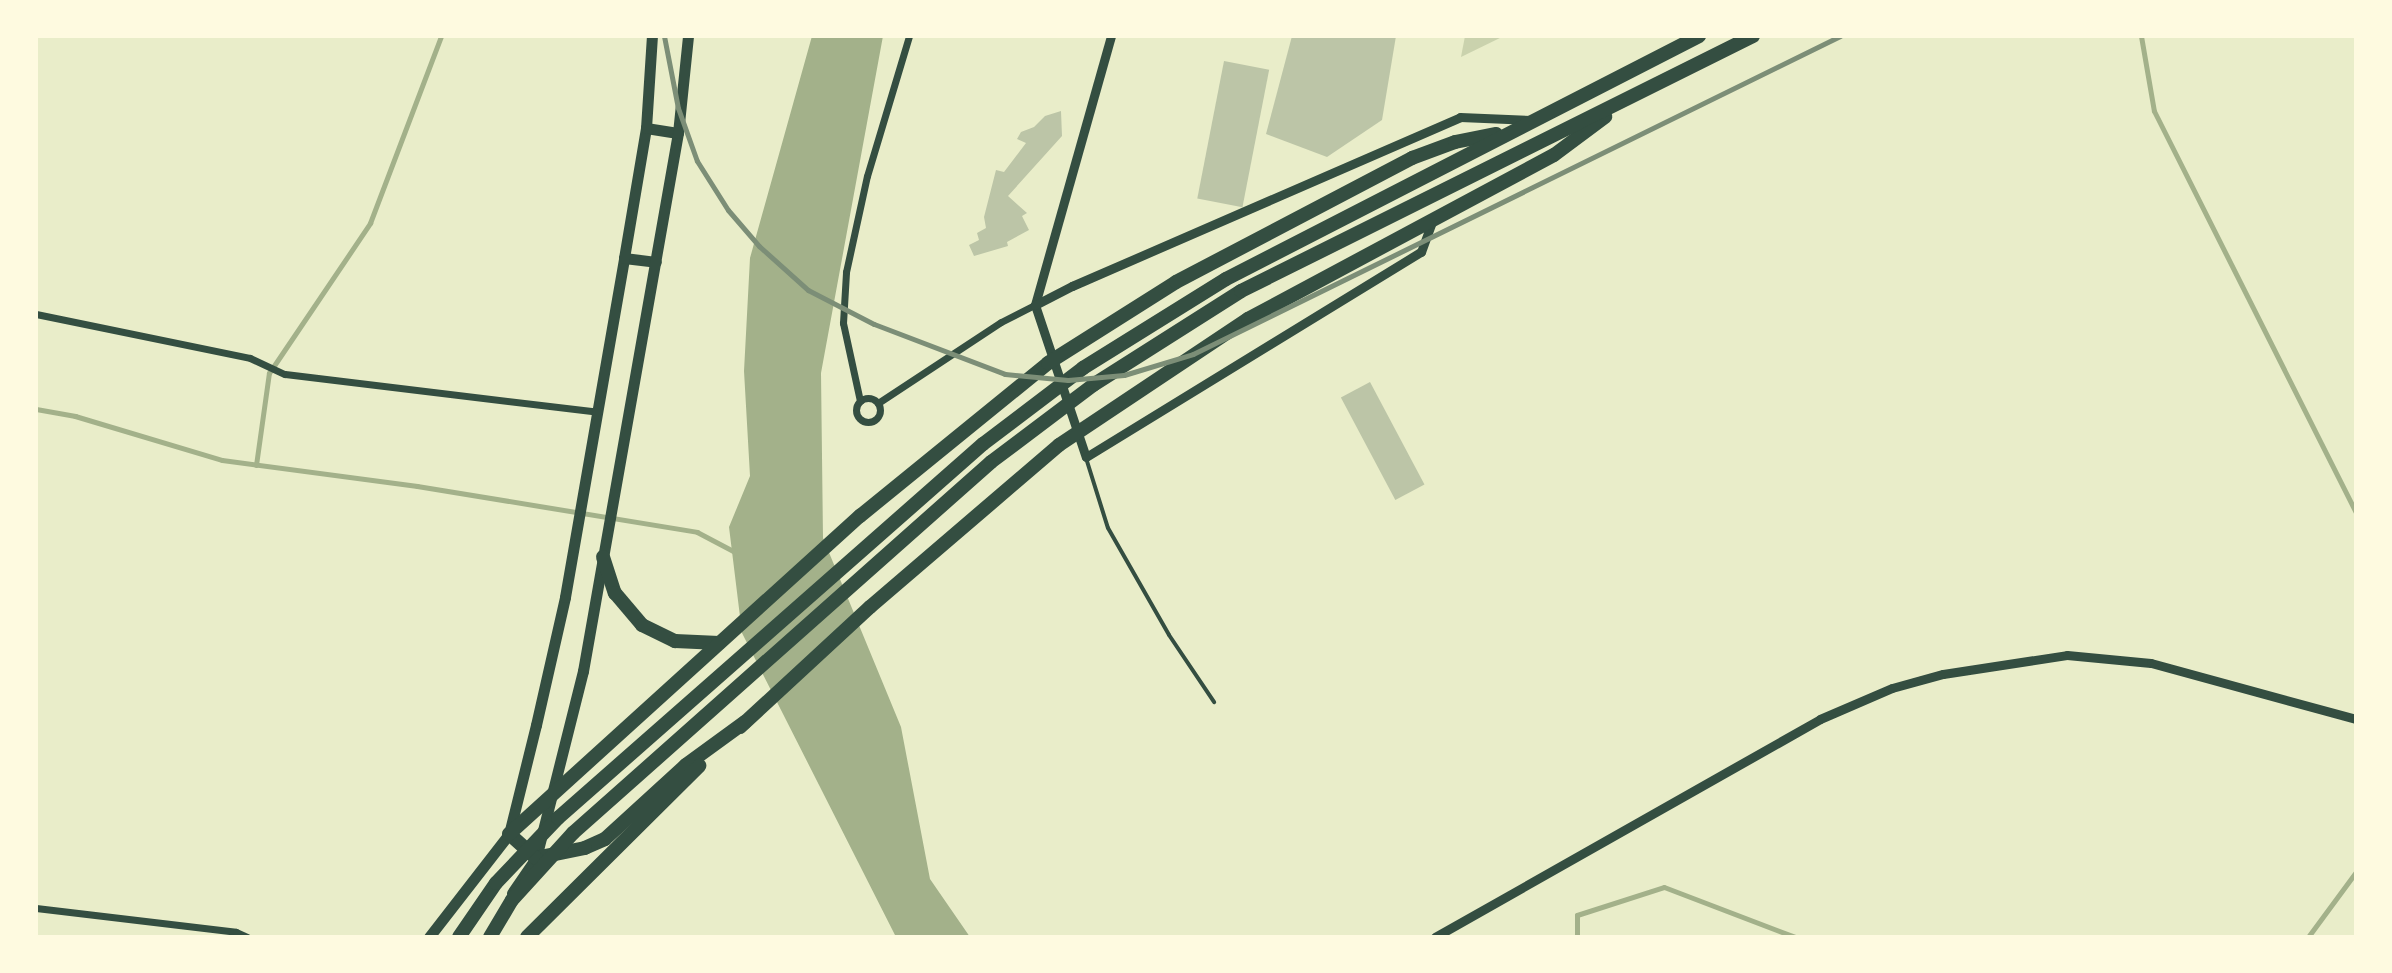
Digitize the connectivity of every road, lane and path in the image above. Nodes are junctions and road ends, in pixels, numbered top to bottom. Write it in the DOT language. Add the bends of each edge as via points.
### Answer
graph roads {
  1 [pos="652,36"];
  2 [pos="688,36"];
  3 [pos="909,36"];
  4 [pos="1111,36"];
  5 [pos="1699,36"];
  6 [pos="1753,36"];
  7 [pos="1630,97"];
  8 [pos="1535,120"];
  9 [pos="646,128"];
  10 [pos="1516,130"];
  11 [pos="678,133"];
  12 [pos="1432,221"];
  13 [pos="624,258"];
  14 [pos="656,262"];
  15 [pos="1035,305"];
  16 [pos="36,314"];
  17 [pos="860,401"];
  18 [pos="878,403"];
  19 [pos="598,412"];
  20 [pos="1086,457"];
  21 [pos="603,557"];
  22 [pos="724,638"];
  23 [pos="1214,702"];
  24 [pos="2356,719"];
  25 [pos="745,722"];
  26 [pos="553,794"];
  27 [pos="509,834"];
  28 [pos="536,858"];
  29 [pos="36,908"];
  30 [pos="247,937"];
  31 [pos="429,937"];
  32 [pos="459,937"];
  33 [pos="482,937"];
  34 [pos="490,937"];
  35 [pos="527,937"];
  36 [pos="1435,937"];
  1 -- 9 [label="main road"];
  2 -- 11 [label="main road"];
  3 -- 17 [label="street" via="867,176 846,272 843,323"];
  4 -- 15 [label="street"];
  5 -- 8 [label="highway"];
  6 -- 7 [label="highway"];
  7 -- 12 [label="highway" via="1554,155"];
  7 -- 34 [label="highway" via="1241,291 1093,385 991,462 573,833 512,900"];
  8 -- 10 [label="highway"];
  8 -- 15 [label="street" via="1460,117"];
  9 -- 11 [label="main road"];
  9 -- 13 [label="main road"];
  10 -- 22 [label="highway" via="1455,142 1412,158 1176,282 1104,327 1048,363"];
  10 -- 32 [label="highway" via="1157,318 983,444 558,818 496,883"];
  11 -- 14 [label="main road"];
  12 -- 20 [label="street" via="1421,252"];
  12 -- 25 [label="highway" via="1248,319 1059,445"];
  13 -- 14 [label="main road"];
  13 -- 19 [label="main road"];
  14 -- 21 [label="main road"];
  15 -- 18 [label="street"];
  15 -- 20 [label="street"];
  16 -- 19 [label="street" via="250,358 285,374"];
  17 -- 18 [label="street" via="872,398"];
  17 -- 18 [label="street" via="857,416 867,422 879,415"];
  19 -- 27 [label="main road" via="550,666"];
  20 -- 23 [label="lane" via="1108,528"];
  21 -- 22 [label="highway" via="615,593 642,625 675,641"];
  21 -- 26 [label="main road"];
  22 -- 26 [label="highway"];
  24 -- 36 [label="street" via="2151,663 2067,655 1943,674 1892,688 1820,719"];
  25 -- 28 [label="highway" via="686,765 605,839"];
  25 -- 35 [label="highway"];
  26 -- 27 [label="highway"];
  26 -- 28 [label="main road"];
  27 -- 28 [label="highway"];
  27 -- 31 [label="main road"];
  28 -- 33 [label="main road"];
  29 -- 30 [label="street"];
}
